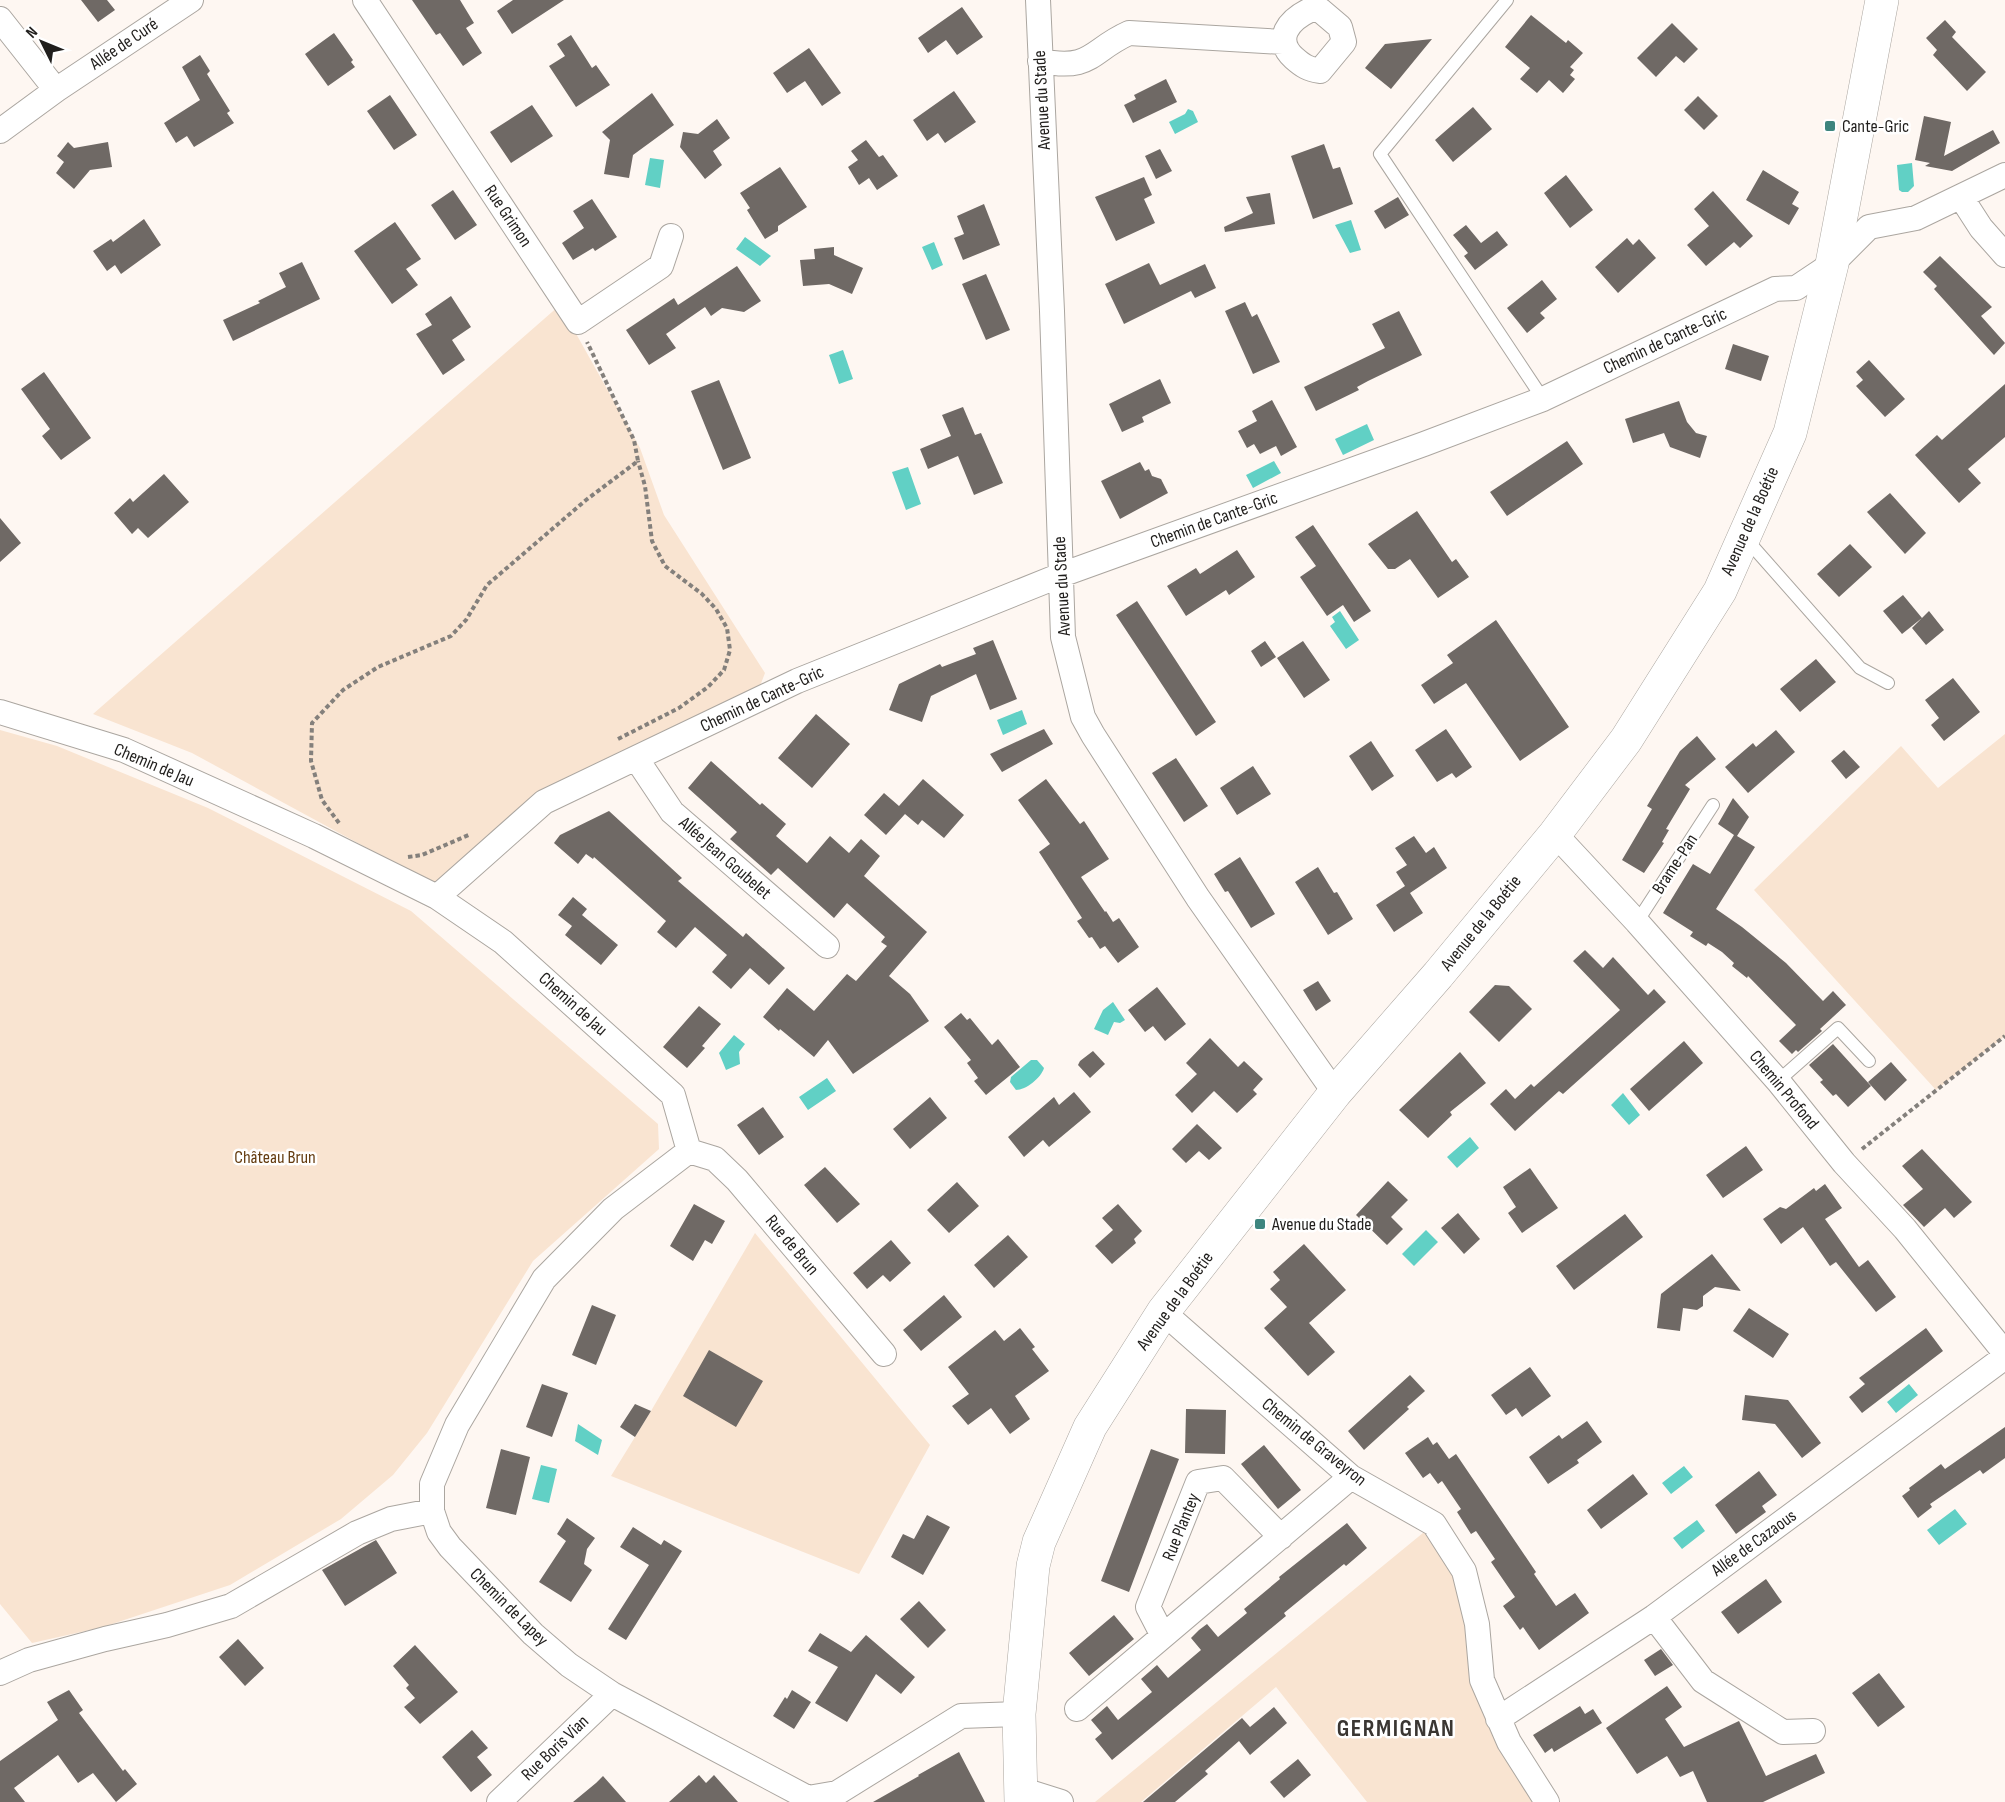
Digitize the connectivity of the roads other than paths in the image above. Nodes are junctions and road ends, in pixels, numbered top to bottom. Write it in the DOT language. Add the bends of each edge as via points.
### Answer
graph roads {
  1 [pos="191,0"];
  2 [pos="365,0"];
  3 [pos="1038,0"];
  4 [pos="1507,0"];
  5 [pos="1882,0"];
  6 [pos="0,19"];
  7 [pos="1283,42"];
  8 [pos="1040,61"];
  9 [pos="56,90"];
  10 [pos="0,131"];
  11 [pos="2005,175"];
  12 [pos="1961,197"];
  13 [pos="671,236"];
  14 [pos="2005,255"];
  15 [pos="1832,264"];
  16 [pos="1543,399"];
  17 [pos="1744,536"];
  18 [pos="1061,575"];
  19 [pos="1888,683"];
  20 [pos="0,712"];
  21 [pos="636,758"];
  22 [pos="1713,806"];
  23 [pos="1555,834"];
  24 [pos="437,897"];
  25 [pos="1637,922"];
  26 [pos="826,946"];
  27 [pos="1869,1061"];
  28 [pos="1778,1081"];
  29 [pos="1335,1093"];
  30 [pos="689,1151"];
  31 [pos="1163,1312"];
  32 [pos="2005,1353"];
  33 [pos="884,1354"];
  34 [pos="2005,1357"];
  35 [pos="1352,1477"];
  36 [pos="432,1511"];
  37 [pos="1281,1537"];
  38 [pos="1654,1617"];
  39 [pos="1163,1636"];
  40 [pos="0,1672"];
  41 [pos="612,1694"];
  42 [pos="1077,1709"];
  43 [pos="1019,1714"];
  44 [pos="1498,1719"];
  45 [pos="1813,1731"];
  46 [pos="1021,1796"];
  47 [pos="809,1800"];
  48 [pos="499,1802"];
  49 [pos="1061,1802"];
  50 [pos="1547,1802"];
  1 -- 9 [label="street, Allée de Curé"];
  2 -- 13 [label="street, Rue Grimon" via="578,322 661,266"];
  3 -- 8 [label="street, Avenue du Stade"];
  4 -- 16 [label="lane" via="1380,154"];
  5 -- 15 [label="main road, Avenue de la Boétie"];
  6 -- 9 [label="street"];
  7 -- 8 [label="street" via="1129,33 1086,62 1062,66"];
  8 -- 18 [label="street, Avenue du Stade"];
  9 -- 10 [label="street, Allée de Curé"];
  11 -- 12 [label="street, Chemin de Cante-Gric"];
  12 -- 14 [label="street"];
  12 -- 15 [label="street, Chemin de Cante-Gric" via="1916,218 1869,227"];
  15 -- 16 [label="street, Chemin de Cante-Gric" via="1796,288 1775,289"];
  15 -- 17 [label="main road, Avenue de la Boétie" via="1790,433"];
  16 -- 18 [label="street, Chemin de Cante-Gric"];
  17 -- 19 [label="lane" via="1860,668"];
  17 -- 23 [label="main road, Avenue de la Boétie" via="1720,591 1633,730"];
  18 -- 21 [label="street, Chemin de Cante-Gric" via="796,681"];
  18 -- 29 [label="street, Avenue du Stade" via="1063,638 1083,717 1198,898"];
  20 -- 24 [label="street, Chemin de Jau" via="124,750"];
  21 -- 24 [label="street, Chemin de Cante-Gric" via="544,802"];
  21 -- 26 [label="street, Allée Jean Goubelet" via="672,812"];
  22 -- 25 [label="lane, Brame-Pan"];
  23 -- 25 [label="street, Chemin Profond"];
  23 -- 29 [label="main road, Avenue de la Boétie"];
  24 -- 30 [label="street, Chemin de Jau" via="503,942 673,1095"];
  25 -- 28 [label="street, Chemin Profond"];
  27 -- 28 [label="lane" via="1838,1028"];
  28 -- 32 [label="street, Chemin Profond"];
  29 -- 31 [label="main road, Avenue de la Boétie"];
  30 -- 33 [label="street, Rue de Brun" via="715,1159 737,1180"];
  30 -- 36 [label="street" via="613,1209 544,1279 456,1425 432,1484"];
  31 -- 35 [label="street, Chemin de Graveyron"];
  31 -- 43 [label="main road, Avenue de la Boétie" via="1090,1427 1039,1542 1033,1566"];
  34 -- 38 [label="street, Allée de Cazaous"];
  35 -- 37 [label="street"];
  35 -- 44 [label="street, Chemin de Graveyron" via="1434,1524 1464,1571 1477,1624 1482,1680"];
  36 -- 40 [label="street" via="391,1519 357,1533 231,1606 40,1657"];
  36 -- 41 [label="street, Chemin de Lapey" via="439,1532 450,1546 532,1634"];
  37 -- 39 [label="street"];
  37 -- 39 [label="street, Rue Plantey" via="1223,1478 1198,1482 1148,1607"];
  38 -- 44 [label="street, Allée de Cazaous"];
  38 -- 45 [label="street" via="1703,1681 1783,1732"];
  39 -- 42 [label="street"];
  41 -- 47 [label="street, Chemin de Lapey"];
  41 -- 48 [label="street, Rue Boris Vian"];
  43 -- 46 [label="main road, Avenue de la Boétie"];
  43 -- 47 [label="street, Chemin de Lapey" via="961,1716 837,1793"];
  44 -- 50 [label="street, Chemin de Graveyron"];
  46 -- 49 [label="street"];
}
